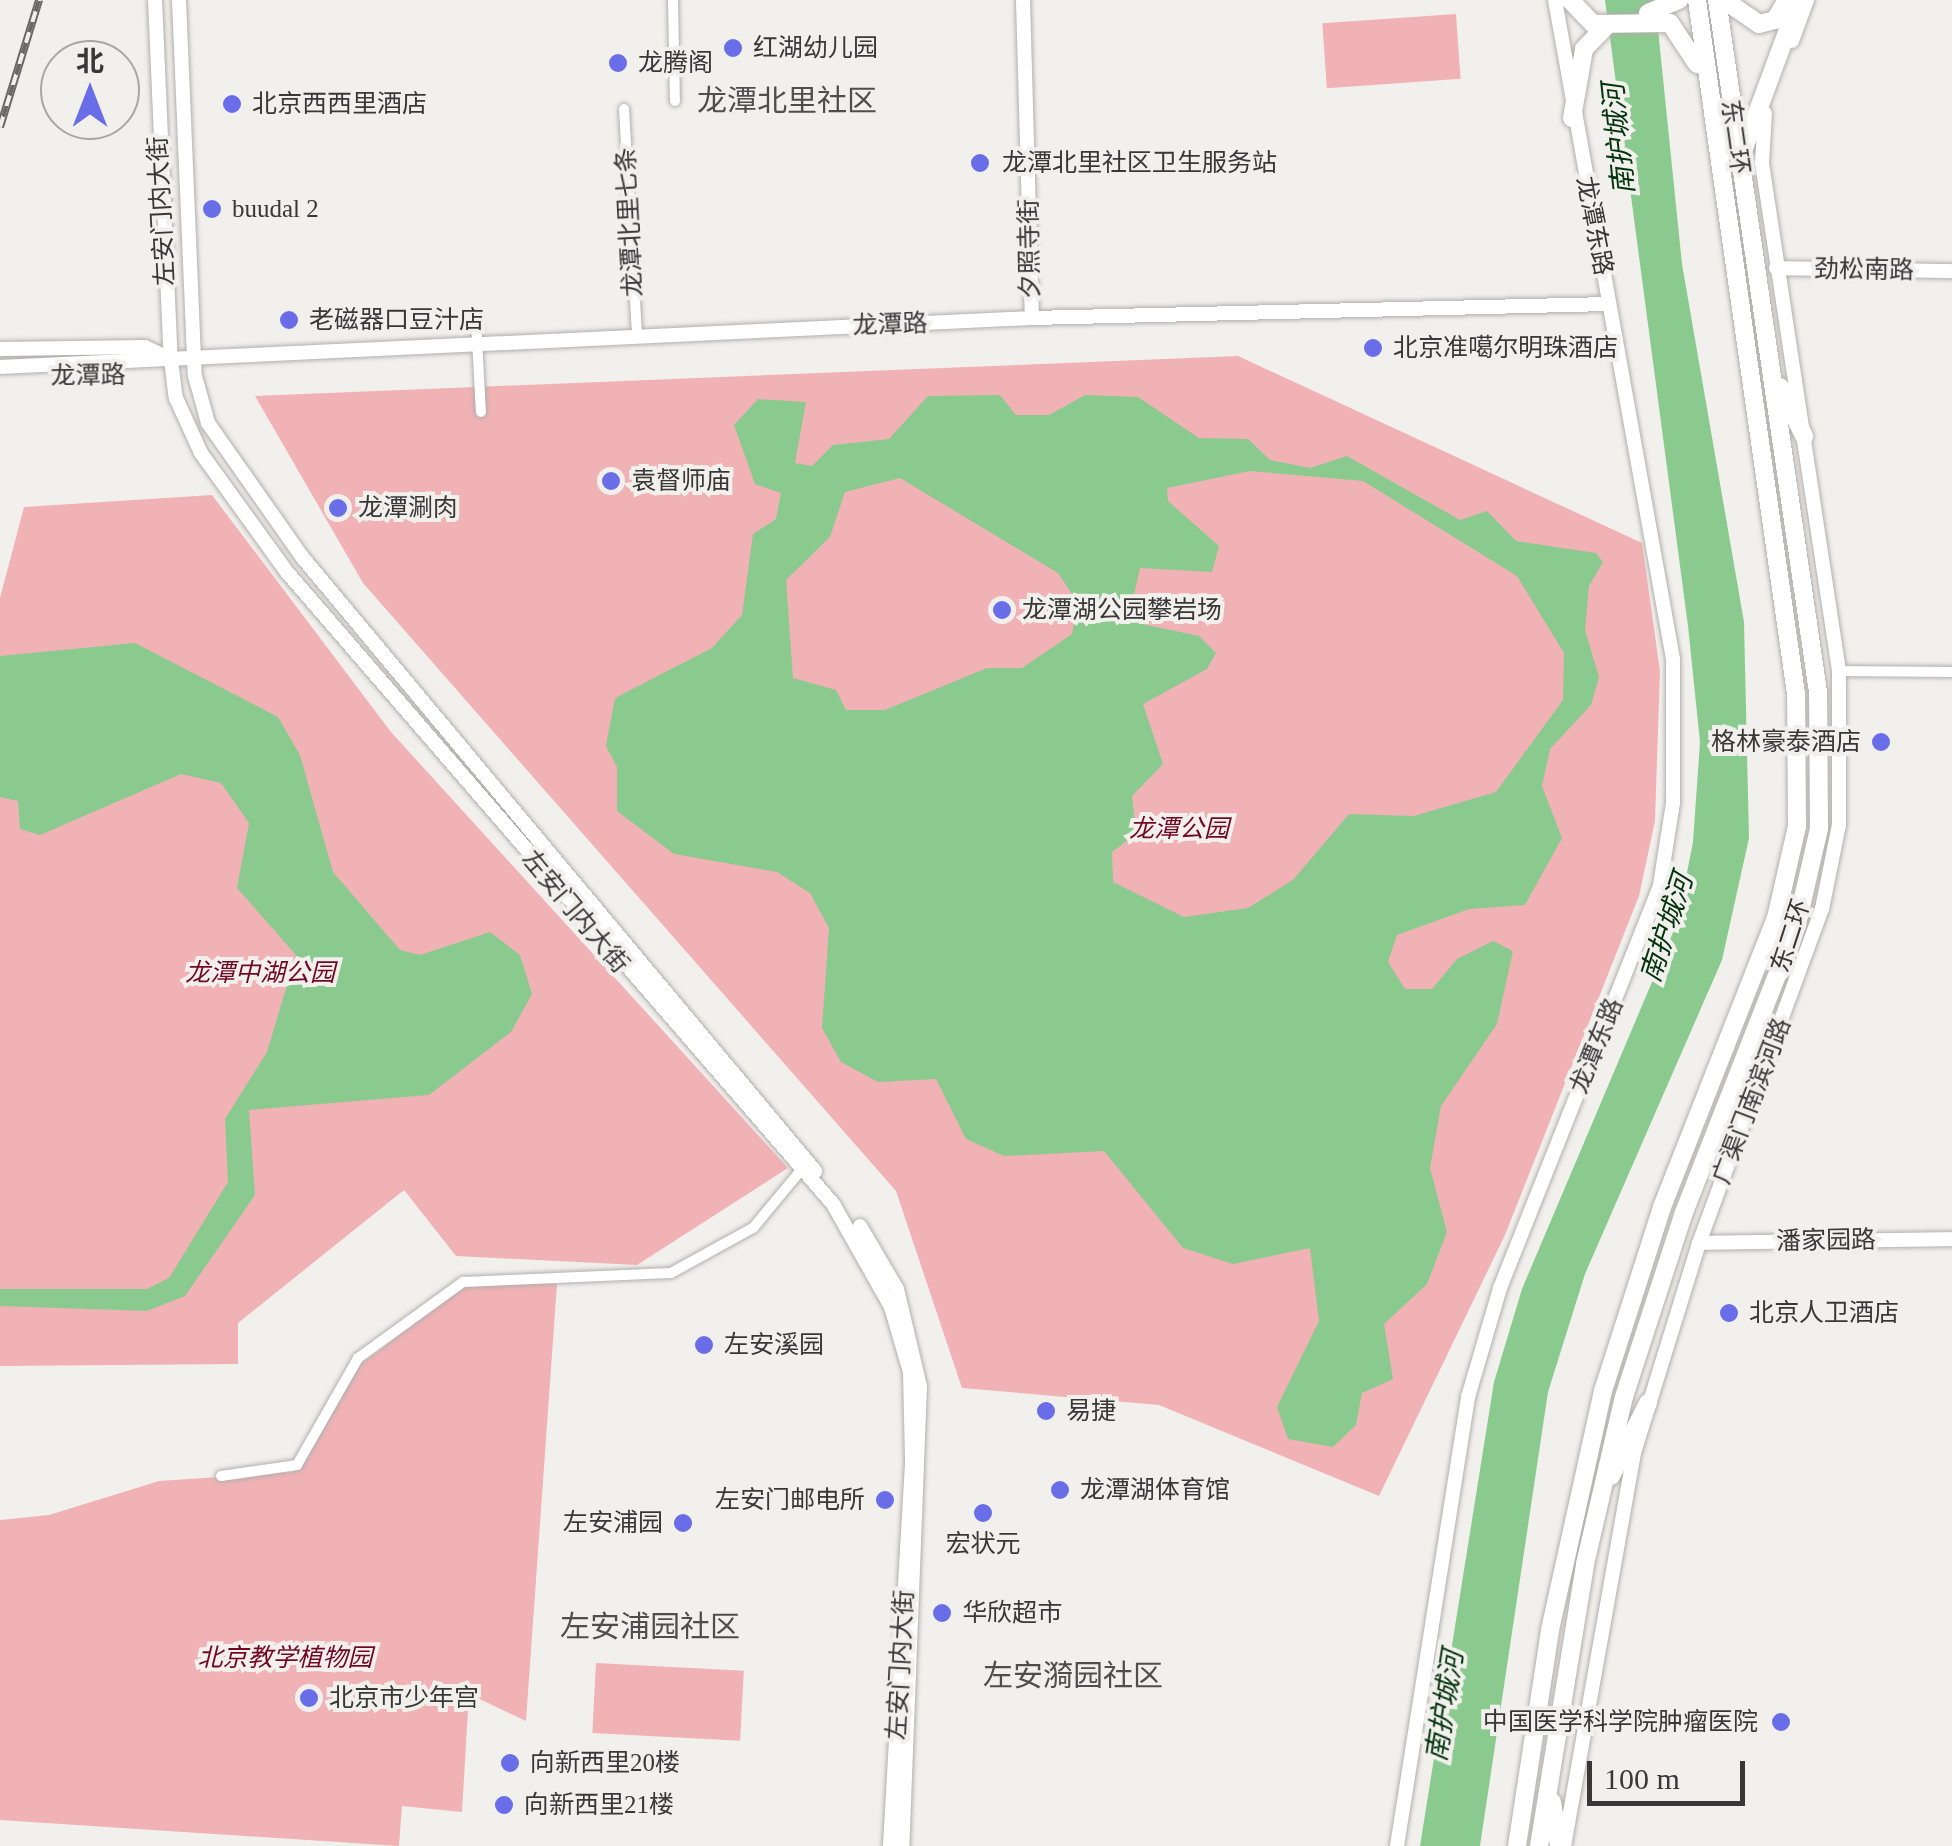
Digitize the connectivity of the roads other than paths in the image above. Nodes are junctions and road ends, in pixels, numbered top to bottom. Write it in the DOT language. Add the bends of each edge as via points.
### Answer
graph roads {
  1 [pos="155,0"];
  2 [pos="179,0"];
  3 [pos="672,0"];
  4 [pos="1023,0"];
  5 [pos="1555,0"];
  6 [pos="1570,0"];
  7 [pos="1581,0"];
  8 [pos="1678,0"];
  9 [pos="1697,0"];
  10 [pos="1721,0"];
  11 [pos="1787,0"];
  12 [pos="1799,0"];
  13 [pos="1807,0"];
  14 [pos="1663,16"];
  15 [pos="1605,22"];
  16 [pos="1707,82"];
  17 [pos="675,101"];
  18 [pos="624,109"];
  19 [pos="1572,118"];
  20 [pos="1740,172"];
  21 [pos="1776,268"];
  22 [pos="1952,271"];
  23 [pos="1609,304"];
  24 [pos="1032,318"];
  25 [pos="476,322"];
  26 [pos="637,336"];
  27 [pos="478,342"];
  28 [pos="0,349"];
  29 [pos="0,358"];
  30 [pos="194,358"];
  31 [pos="171,360"];
  32 [pos="0,367"];
  33 [pos="1771,371"];
  34 [pos="0,377"];
  35 [pos="482,412"];
  36 [pos="1804,436"];
  37 [pos="1839,671"];
  38 [pos="1952,672"];
  39 [pos="805,1166"];
  40 [pos="1952,1239"];
  41 [pos="1700,1243"];
  42 [pos="1648,1403"];
  43 [pos="220,1476"];
  44 [pos="1598,1503"];
  45 [pos="1549,1782"];
  46 [pos="890,1846"];
  47 [pos="902,1846"];
  48 [pos="1397,1846"];
  49 [pos="1517,1846"];
  50 [pos="1539,1846"];
  51 [pos="1562,1846"];
  1 -- 31 [label="street, 左安门内大街"];
  2 -- 30 [label="street, 左安门内大街"];
  3 -- 17 [label="street"];
  4 -- 24 [label="street, 夕照寺街"];
  5 -- 19 [label="street, 龙潭东路"];
  6 -- 15 [label="highway"];
  7 -- 15 [label="highway"];
  8 -- 14 [label="highway"];
  9 -- 16 [label="highway, 东二环"];
  10 -- 11 [label="highway" via="1759,24 1776,20"];
  10 -- 20 [label="highway, 东二环"];
  12 -- 20 [label="highway" via="1750,114"];
  13 -- 21 [label="street, 广渠门南滨河路" via="1762,126"];
  14 -- 15 [label="highway"];
  14 -- 16 [label="highway" via="1686,36"];
  15 -- 19 [label="highway" via="1584,49"];
  16 -- 49 [label="highway, 东二环" via="1796,694 1797,826 1776,918 1662,1208 1603,1391 1560,1578"];
  18 -- 26 [label="street, 龙潭北里七条"];
  19 -- 23 [label="street, 龙潭东路"];
  20 -- 33 [label="highway, 东二环"];
  21 -- 22 [label="street, 劲松南路"];
  21 -- 36 [label="street, 广渠门南滨河路"];
  23 -- 24 [label="street, 龙潭路"];
  23 -- 48 [label="street, 龙潭东路" via="1674,659 1673,803 1660,885 1500,1288 1468,1397"];
  24 -- 26 [label="street, 龙潭路"];
  25 -- 27 [label="street"];
  26 -- 27 [label="street, 龙潭路"];
  27 -- 30 [label="street, 龙潭路"];
  27 -- 35 [label="street"];
  28 -- 31 [label="street, 龙潭路" via="145,347"];
  29 -- 31 [label="street, 龙潭路"];
  30 -- 31 [label="street, 龙潭路"];
  30 -- 39 [label="street, 左安门内大街" via="208,423 268,513"];
  31 -- 32 [label="street, 龙潭路"];
  31 -- 34 [label="street, 龙潭路" via="147,376"];
  31 -- 39 [label="street, 左安门内大街" via="176,398 201,452 286,571"];
  33 -- 36 [label="highway"];
  33 -- 44 [label="highway, 东二环" via="1818,692 1819,830 1798,924 1640,1346"];
  36 -- 37 [label="street, 广渠门南滨河路"];
  37 -- 38 [label="street"];
  37 -- 41 [label="street, 广渠门南滨河路" via="1844,772 1832,870"];
  39 -- 43 [label="street" via="754,1228 671,1273 462,1282 358,1358 297,1465"];
  39 -- 46 [label="street, 左安门内大街" via="862,1244 910,1372"];
  39 -- 47 [label="street, 左安门内大街" via="875,1246 918,1354 924,1466"];
  40 -- 41 [label="street, 潘家园路"];
  41 -- 42 [label="street, 广渠门南滨河路"];
  42 -- 44 [label="highway"];
  42 -- 51 [label="street, 广渠门南滨河路" via="1600,1620"];
  44 -- 45 [label="highway, 东二环"];
  45 -- 50 [label="highway, 东二环"];
  45 -- 51 [label="highway"];
}
